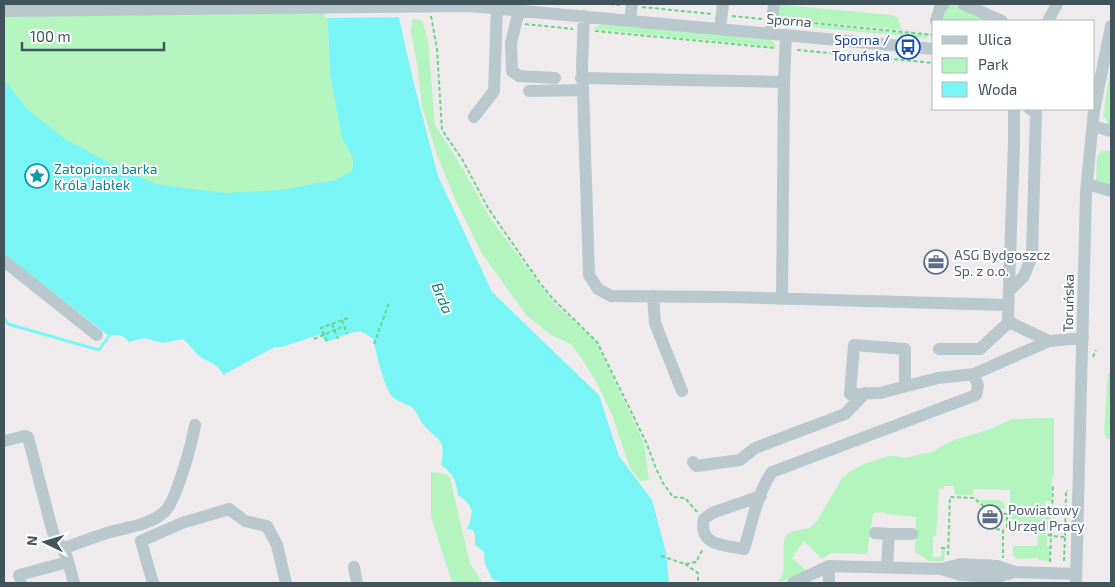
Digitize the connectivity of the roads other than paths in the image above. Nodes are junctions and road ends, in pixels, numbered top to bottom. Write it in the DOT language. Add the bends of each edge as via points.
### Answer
graph roads {
  1 [pos="632,4"];
  2 [pos="723,4"];
  3 [pos="774,4"];
  4 [pos="944,4"];
  5 [pos="963,4"];
  6 [pos="1057,4"];
  7 [pos="260,6"];
  8 [pos="497,8"];
  9 [pos="542,8"];
  10 [pos="519,10"];
  11 [pos="4,11"];
  12 [pos="584,16"];
  13 [pos="936,20"];
  14 [pos="1000,20"];
  15 [pos="1049,20"];
  16 [pos="630,21"];
  17 [pos="720,29"];
  18 [pos="1111,29"];
  19 [pos="771,33"];
  20 [pos="786,35"];
  21 [pos="932,46"];
  22 [pos="1098,66"];
  23 [pos="555,78"];
  24 [pos="784,82"];
  25 [pos="582,84"];
  26 [pos="529,92"];
  27 [pos="1095,102"];
  28 [pos="1014,110"];
  29 [pos="1032,110"];
  30 [pos="1094,110"];
  31 [pos="474,117"];
  32 [pos="1093,126"];
  33 [pos="1111,131"];
  34 [pos="1087,184"];
  35 [pos="1111,191"];
  36 [pos="4,261"];
  37 [pos="1009,291"];
  38 [pos="653,296"];
  39 [pos="782,299"];
  40 [pos="1008,305"];
  41 [pos="1009,322"];
  42 [pos="97,335"];
  43 [pos="1083,338"];
  44 [pos="1049,340"];
  45 [pos="940,349"];
  46 [pos="974,374"];
  47 [pos="906,386"];
  48 [pos="682,391"];
  49 [pos="865,393"];
  50 [pos="195,425"];
  51 [pos="4,441"];
  52 [pos="693,462"];
  53 [pos="761,496"];
  54 [pos="875,533"];
  55 [pos="889,534"];
  56 [pos="912,534"];
  57 [pos="62,549"];
  58 [pos="68,562"];
  59 [pos="829,566"];
  60 [pos="354,567"];
  61 [pos="887,568"];
  62 [pos="1076,578"];
  63 [pos="21,583"];
  64 [pos="74,583"];
  65 [pos="153,583"];
  66 [pos="286,583"];
  67 [pos="357,583"];
  68 [pos="793,583"];
  69 [pos="828,583"];
  1 -- 16 [label="street"];
  2 -- 17 [label="street"];
  3 -- 19 [label="street"];
  4 -- 13 [label="street"];
  5 -- 14 [label="street"];
  6 -- 15 [label="street"];
  7 -- 8 [label="street, Sporna"];
  7 -- 11 [label="street"];
  8 -- 10 [label="street, Sporna"];
  8 -- 31 [label="street" via="494,91"];
  9 -- 10 [label="street, Sporna"];
  9 -- 12 [label="street, Sporna"];
  10 -- 23 [label="street" via="512,43 512,71 519,76"];
  12 -- 16 [label="street, Sporna"];
  12 -- 25 [label="street"];
  16 -- 17 [label="street, Sporna"];
  17 -- 19 [label="street, Sporna"];
  18 -- 22 [label="street, Toruńska"];
  19 -- 20 [label="street, Sporna"];
  20 -- 21 [label="street, Sporna"];
  20 -- 24 [label="street"];
  22 -- 27 [label="street, Toruńska"];
  24 -- 25 [label="street"];
  24 -- 39 [label="street"];
  25 -- 26 [label="street"];
  25 -- 38 [label="street" via="589,275 598,289 610,296"];
  28 -- 37 [label="street"];
  29 -- 37 [label="street" via="1036,113 1032,256 1024,276"];
  30 -- 32 [label="street, Toruńska"];
  32 -- 33 [label="street"];
  32 -- 34 [label="street, Toruńska"];
  34 -- 35 [label="street"];
  34 -- 43 [label="street, Toruńska"];
  36 -- 42 [label="street"];
  37 -- 40 [label="street"];
  38 -- 39 [label="street"];
  38 -- 48 [label="street" via="655,324"];
  39 -- 40 [label="street"];
  40 -- 41 [label="street"];
  41 -- 44 [label="street"];
  41 -- 45 [label="street" via="980,349"];
  43 -- 44 [label="street"];
  43 -- 62 [label="street, Toruńska"];
  44 -- 46 [label="street"];
  46 -- 47 [label="street"];
  46 -- 53 [label="street" via="978,386 976,395 772,472"];
  47 -- 49 [label="street" via="880,393"];
  47 -- 49 [label="street" via="905,349 854,345 850,394"];
  49 -- 52 [label="street" via="845,414 755,448 740,460 696,466"];
  50 -- 57 [label="street" via="186,462 166,511 150,522"];
  51 -- 57 [label="street" via="28,437 52,533"];
  53 -- 53 [label="street" via="744,549 710,542 705,536 702,529 704,519 712,513"];
  54 -- 55 [label="street"];
  55 -- 56 [label="street"];
  55 -- 61 [label="street"];
  57 -- 58 [label="street"];
  58 -- 63 [label="street" via="18,576"];
  58 -- 64 [label="street"];
  59 -- 61 [label="street"];
  59 -- 68 [label="street"];
  59 -- 69 [label="street"];
  60 -- 67 [label="street"];
  61 -- 62 [label="street" via="945,565 961,575 997,577 1015,572"];
  65 -- 66 [label="street" via="141,541 182,523 228,509 245,521 267,526 277,545"];
}
